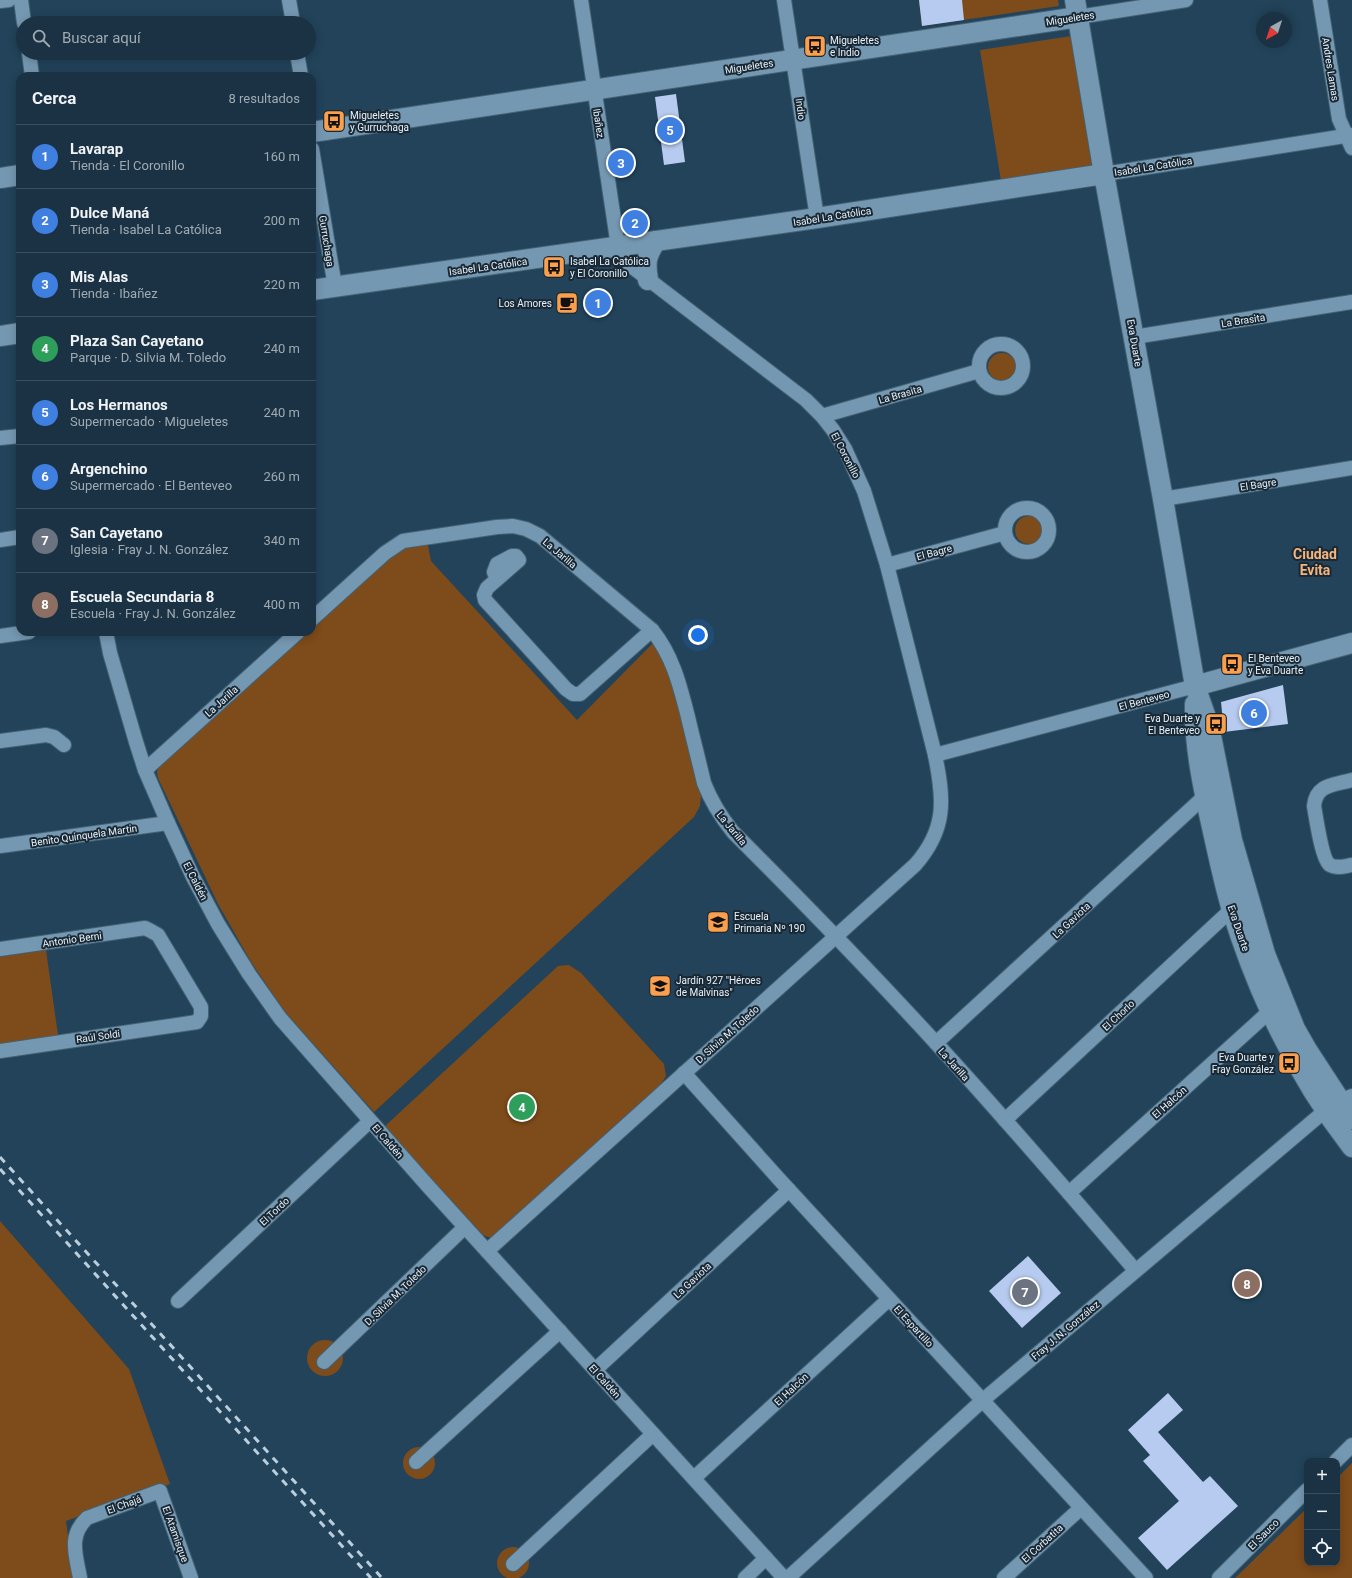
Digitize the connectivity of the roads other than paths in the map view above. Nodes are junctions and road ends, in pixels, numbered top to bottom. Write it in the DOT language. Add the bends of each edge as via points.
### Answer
graph roads {
  1 [pos="9,0"];
  2 [pos="21,0"];
  3 [pos="289,0"];
  4 [pos="581,0"];
  5 [pos="784,0"];
  6 [pos="1186,0"];
  7 [pos="1320,0"];
  8 [pos="0,1"];
  9 [pos="1077,8"];
  10 [pos="23,16"];
  11 [pos="292,16"];
  12 [pos="794,59"];
  13 [pos="30,60"];
  14 [pos="298,60"];
  15 [pos="31,72"];
  16 [pos="300,72"];
  17 [pos="594,89"];
  18 [pos="316,131"];
  19 [pos="1350,140"];
  20 [pos="316,173"];
  21 [pos="1104,174"];
  22 [pos="16,176"];
  23 [pos="0,178"];
  24 [pos="818,218"];
  25 [pos="656,241"];
  26 [pos="617,246"];
  27 [pos="648,280"];
  28 [pos="335,287"];
  29 [pos="316,289"];
  30 [pos="1352,302"];
  31 [pos="16,334"];
  32 [pos="0,336"];
  33 [pos="1134,337"];
  34 [pos="979,371"];
  35 [pos="822,416"];
  36 [pos="16,436"];
  37 [pos="0,438"];
  38 [pos="1352,468"];
  39 [pos="1163,499"];
  40 [pos="1005,533"];
  41 [pos="16,538"];
  42 [pos="0,540"];
  43 [pos="886,565"];
  44 [pos="497,579"];
  45 [pos="316,615"];
  46 [pos="652,630"];
  47 [pos="16,634"];
  48 [pos="0,636"];
  49 [pos="107,636"];
  50 [pos="294,636"];
  51 [pos="1352,643"];
  52 [pos="1195,686"];
  53 [pos="0,742"];
  54 [pos="64,745"];
  55 [pos="935,755"];
  56 [pos="145,770"];
  57 [pos="1352,780"];
  58 [pos="1205,796"];
  59 [pos="168,823"];
  60 [pos="0,846"];
  61 [pos="1352,865"];
  62 [pos="1232,909"];
  63 [pos="836,936"];
  64 [pos="0,949"];
  65 [pos="1270,1010"];
  66 [pos="197,1022"];
  67 [pos="936,1043"];
  68 [pos="0,1051"];
  69 [pos="684,1073"];
  70 [pos="1339,1103"];
  71 [pos="1352,1119"];
  72 [pos="1005,1120"];
  73 [pos="370,1121"];
  74 [pos="1352,1147"];
  75 [pos="789,1190"];
  76 [pos="1069,1193"];
  77 [pos="465,1227"];
  78 [pos="487,1251"];
  79 [pos="1136,1270"];
  80 [pos="889,1299"];
  81 [pos="178,1301"];
  82 [pos="560,1331"];
  83 [pos="324,1362"];
  84 [pos="595,1370"];
  85 [pos="982,1400"];
  86 [pos="653,1434"];
  87 [pos="1352,1445"];
  88 [pos="1339,1458"];
  89 [pos="416,1462"];
  90 [pos="694,1478"];
  91 [pos="160,1491"];
  92 [pos="1304,1493"];
  93 [pos="1081,1508"];
  94 [pos="766,1558"];
  95 [pos="513,1564"];
  96 [pos="80,1578"];
  97 [pos="191,1578"];
  98 [pos="745,1578"];
  99 [pos="784,1578"];
  100 [pos="788,1578"];
  101 [pos="1004,1578"];
  102 [pos="1146,1578"];
  103 [pos="1219,1578"];
  1 -- 8 [label="street"];
  2 -- 10 [label="street"];
  3 -- 11 [label="street"];
  4 -- 17 [label="street, Ibañez"];
  5 -- 12 [label="street, Indio"];
  6 -- 9 [label="street, Migueletes"];
  7 -- 19 [label="street, Andres Lamas" via="1339,119"];
  9 -- 12 [label="street, Migueletes"];
  9 -- 21 [label="street, Eva Duarte"];
  12 -- 17 [label="street, Migueletes"];
  12 -- 24 [label="street, Indio"];
  13 -- 15 [label="street"];
  14 -- 16 [label="street"];
  17 -- 18 [label="street, Migueletes"];
  17 -- 26 [label="street, Ibañez"];
  19 -- 21 [label="street, Isabel La Católica"];
  20 -- 28 [label="street, Gurruchaga"];
  21 -- 24 [label="street, Isabel La Católica"];
  21 -- 33 [label="street, Eva Duarte"];
  22 -- 23 [label="street"];
  24 -- 25 [label="street, Isabel La Católica"];
  25 -- 26 [label="street, Isabel La Católica"];
  25 -- 27 [label="street" via="648,252"];
  26 -- 27 [label="street, El Coronillo" via="624,260"];
  26 -- 28 [label="street, Isabel La Católica"];
  27 -- 35 [label="street, El Coronillo" via="806,400"];
  28 -- 29 [label="street, Isabel La Católica"];
  30 -- 33 [label="street, La Brasita"];
  31 -- 32 [label="street"];
  33 -- 39 [label="street, Eva Duarte"];
  34 -- 35 [label="street, La Brasita"];
  35 -- 43 [label="street, El Coronillo" via="845,448 857,472"];
  36 -- 37 [label="street"];
  38 -- 39 [label="street, El Bagre"];
  39 -- 52 [label="street, Eva Duarte"];
  40 -- 43 [label="street, El Bagre"];
  41 -- 42 [label="street"];
  43 -- 55 [label="street, El Coronillo"];
  44 -- 46 [label="street" via="487,588 484,595 486,600 573,694 580,694"];
  45 -- 46 [label="street, La Jarilla" via="385,552 403,541 513,526 540,536"];
  46 -- 63 [label="street, La Jarilla" via="670,657 679,682 704,783 716,808 733,832"];
  47 -- 48 [label="street"];
  49 -- 56 [label="street, El Caldén"];
  50 -- 56 [label="street, La Jarilla"];
  51 -- 52 [label="street, El Benteveo"];
  52 -- 55 [label="street, El Benteveo"];
  52 -- 58 [label="street, Eva Duarte" via="1195,725"];
  52 -- 70 [label="street, Eva Duarte" via="1209,726 1232,840 1265,954 1295,1029"];
  53 -- 54 [label="street" via="46,735 54,737"];
  55 -- 63 [label="street, D. Silvia M. Toledo" via="942,801 939,824 933,840 915,864"];
  56 -- 59 [label="street, El Caldén"];
  57 -- 61 [label="street" via="1318,792 1314,806 1324,858 1330,865"];
  58 -- 62 [label="street, Eva Duarte"];
  58 -- 67 [label="street, La Gaviota"];
  59 -- 60 [label="street, Benito Quinquela Martin"];
  59 -- 73 [label="street, El Caldén" via="218,924 249,974 280,1018"];
  62 -- 65 [label="street, Eva Duarte"];
  62 -- 72 [label="street, El Chorlo"];
  63 -- 67 [label="street, La Jarilla"];
  63 -- 69 [label="street, D. Silvia M. Toledo"];
  64 -- 66 [label="street, Antonio Berni" via="145,928 158,936 201,1007 201,1016"];
  65 -- 70 [label="street, Eva Duarte" via="1294,1058"];
  65 -- 76 [label="street, El Halcón"];
  66 -- 68 [label="street, Raúl Soldi"];
  67 -- 72 [label="street, La Jarilla"];
  69 -- 75 [label="street, El Espartillo"];
  69 -- 78 [label="street, D. Silvia M. Toledo"];
  70 -- 71 [label="street, Eva Duarte"];
  70 -- 74 [label="street, Eva Duarte"];
  70 -- 79 [label="street, Fray J. N. González"];
  72 -- 76 [label="street, La Jarilla"];
  73 -- 77 [label="street, El Caldén"];
  73 -- 81 [label="street, El Tordo"];
  75 -- 80 [label="street, El Espartillo"];
  75 -- 84 [label="street, La Gaviota"];
  76 -- 79 [label="street, La Jarilla"];
  77 -- 78 [label="street, El Caldén"];
  77 -- 83 [label="street, D. Silvia M. Toledo"];
  78 -- 82 [label="street, El Caldén"];
  79 -- 85 [label="street, Fray J. N. González"];
  80 -- 85 [label="street, El Espartillo"];
  80 -- 90 [label="street, El Halcón"];
  82 -- 84 [label="street, El Caldén"];
  82 -- 89 [label="street"];
  84 -- 86 [label="street, El Caldén"];
  85 -- 93 [label="street, El Espartillo"];
  85 -- 100 [label="street, Fray J. N. González"];
  86 -- 90 [label="street, El Caldén"];
  86 -- 95 [label="street"];
  87 -- 88 [label="street"];
  90 -- 94 [label="street, El Caldén"];
  91 -- 96 [label="street, El Chajá" via="87,1518 77,1530 75,1538"];
  91 -- 97 [label="street, El Atamisque"];
  92 -- 103 [label="street, El Sauco"];
  93 -- 101 [label="street, El Corbatita"];
  93 -- 102 [label="street, El Espartillo"];
  94 -- 98 [label="street"];
  94 -- 99 [label="street, El Caldén"];
}
